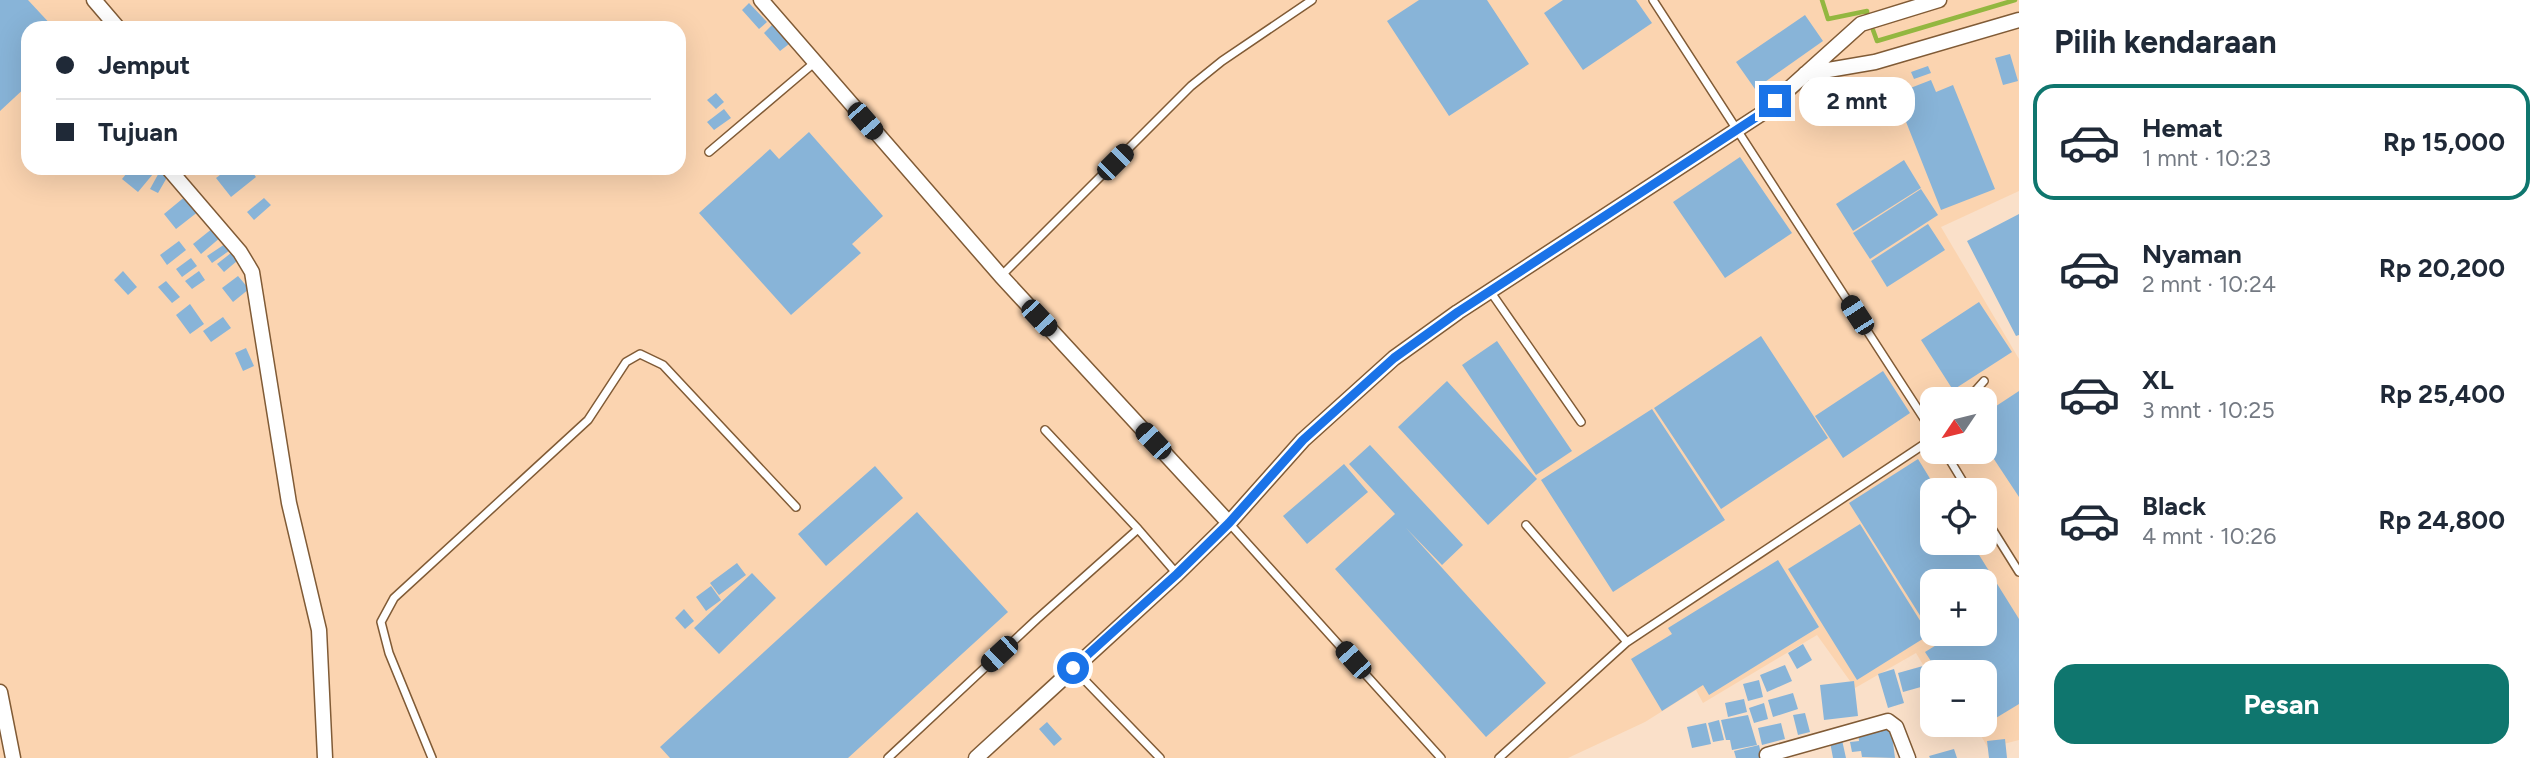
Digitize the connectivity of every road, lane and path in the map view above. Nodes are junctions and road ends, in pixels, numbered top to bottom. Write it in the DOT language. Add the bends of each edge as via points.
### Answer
graph roads {
  1 [pos="94,0"];
  2 [pos="761,0"];
  3 [pos="1312,0"];
  4 [pos="1653,0"];
  5 [pos="1939,0"];
  6 [pos="2019,20"];
  7 [pos="112,21"];
  8 [pos="814,63"];
  9 [pos="1804,74"];
  10 [pos="1738,129"];
  11 [pos="709,152"];
  12 [pos="174,175"];
  13 [pos="1001,276"];
  14 [pos="1490,291"];
  15 [pos="1984,381"];
  16 [pos="1979,387"];
  17 [pos="1920,412"];
  18 [pos="1581,422"];
  19 [pos="1045,430"];
  20 [pos="1920,447"];
  21 [pos="796,507"];
  22 [pos="1229,523"];
  23 [pos="1526,525"];
  24 [pos="1138,529"];
  25 [pos="1997,537"];
  26 [pos="2019,572"];
  27 [pos="1177,574"];
  28 [pos="1627,642"];
  29 [pos="1073,668"];
  30 [pos="0,692"];
  31 [pos="1767,755"];
  32 [pos="13,758"];
  33 [pos="325,758"];
  34 [pos="432,758"];
  35 [pos="888,758"];
  36 [pos="976,758"];
  37 [pos="1160,758"];
  38 [pos="1441,758"];
  39 [pos="1499,758"];
  40 [pos="1908,758"];
  1 -- 7 [label="street"];
  2 -- 8 [label="street"];
  3 -- 13 [label="lane" via="1191,86"];
  4 -- 10 [label="lane"];
  5 -- 9 [label="street" via="1861,24"];
  6 -- 9 [label="street" via="1875,62"];
  8 -- 11 [label="lane"];
  8 -- 13 [label="street"];
  9 -- 10 [label="street"];
  10 -- 14 [label="street"];
  10 -- 17 [label="lane"];
  12 -- 33 [label="street" via="252,272 289,503 319,630"];
  13 -- 22 [label="street"];
  14 -- 18 [label="lane"];
  14 -- 22 [label="street" via="1394,358 1303,440"];
  15 -- 16 [label="lane"];
  19 -- 24 [label="lane"];
  20 -- 28 [label="lane"];
  21 -- 34 [label="lane" via="663,365 640,354 626,362 589,420 394,598 381,621 389,653"];
  22 -- 27 [label="street"];
  22 -- 38 [label="lane"];
  23 -- 28 [label="lane"];
  24 -- 27 [label="lane"];
  24 -- 35 [label="lane"];
  25 -- 26 [label="lane"];
  27 -- 29 [label="street"];
  28 -- 39 [label="lane"];
  29 -- 36 [label="street"];
  29 -- 37 [label="lane"];
  30 -- 32 [label="street"];
  31 -- 40 [label="street" via="1888,721 1896,727"];
}
